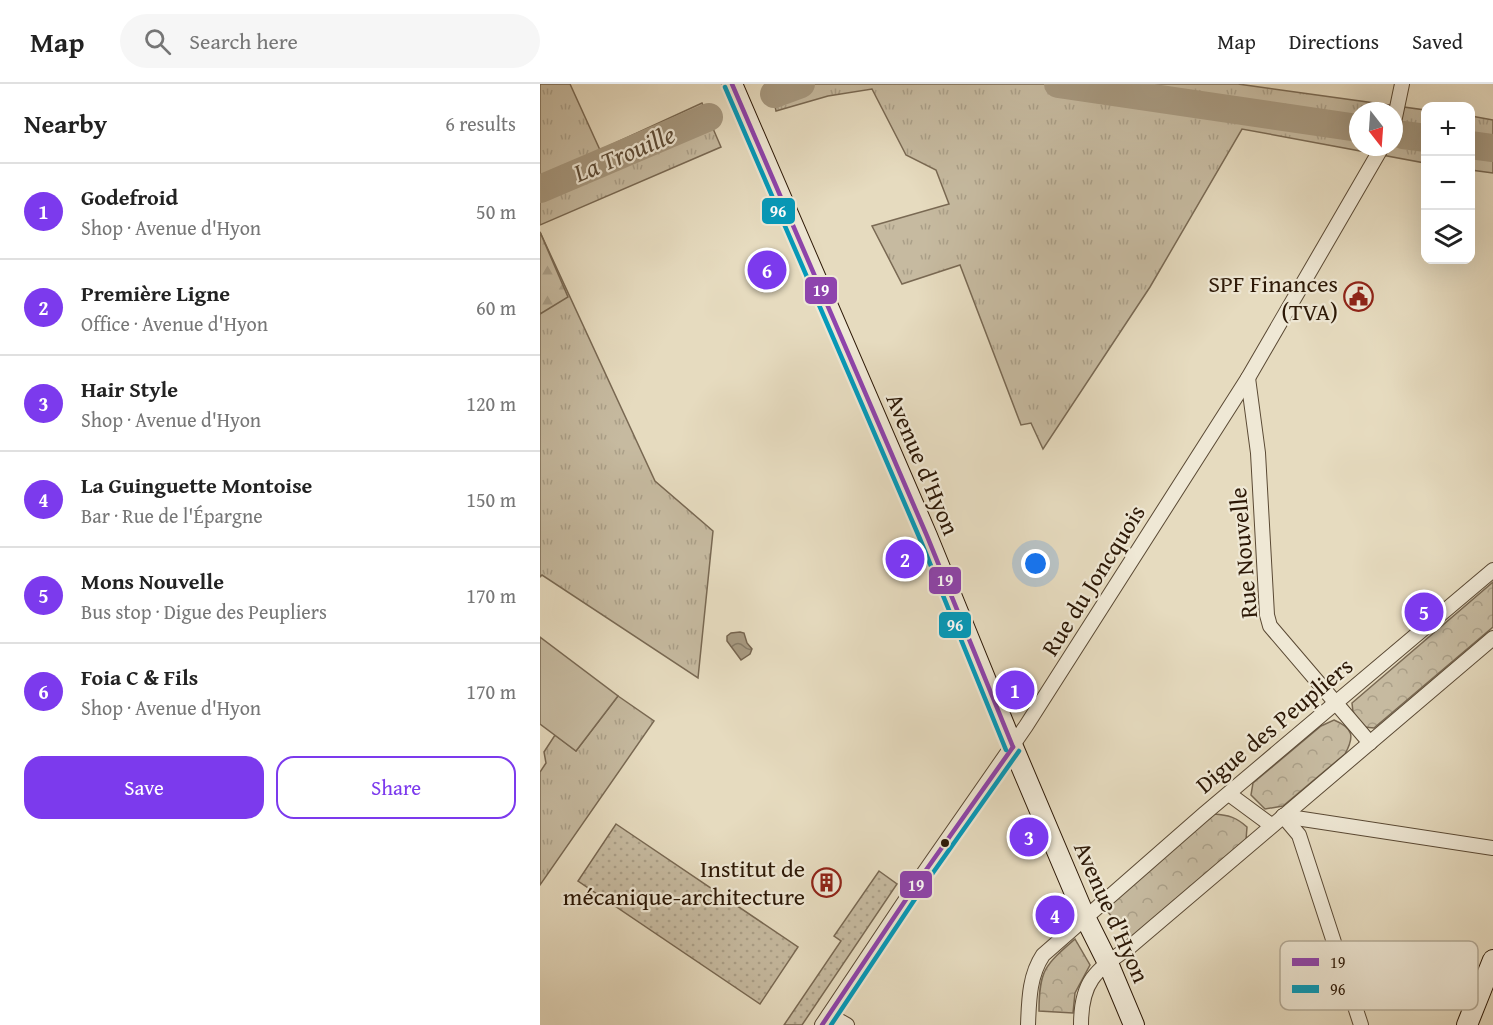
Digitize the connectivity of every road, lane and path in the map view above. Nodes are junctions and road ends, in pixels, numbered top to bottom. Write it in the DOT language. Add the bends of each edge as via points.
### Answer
graph roads {
  1 [pos="732,84"];
  2 [pos="1402,84"];
  3 [pos="1398,102"];
  4 [pos="1377,156"];
  5 [pos="1248,378"];
  6 [pos="1493,570"];
  7 [pos="1493,638"];
  8 [pos="1336,702"];
  9 [pos="1370,743"];
  10 [pos="1013,747"];
  11 [pos="1229,794"];
  12 [pos="1283,816"];
  13 [pos="1271,825"];
  14 [pos="1493,848"];
  15 [pos="1085,917"];
  16 [pos="1334,941"];
  17 [pos="1493,960"];
  18 [pos="1108,963"];
  19 [pos="1478,998"];
  20 [pos="1356,1010"];
  21 [pos="1473,1010"];
  22 [pos="825,1020"];
  23 [pos="848,1025"];
  24 [pos="1028,1025"];
  25 [pos="1081,1025"];
  26 [pos="1134,1025"];
  27 [pos="1361,1025"];
  28 [pos="1467,1025"];
  1 -- 10 [label="street, Avenue d'Hyon" via="927,536"];
  2 -- 3 [label="street"];
  4 -- 5 [label="street, Rue du Joncquois"];
  5 -- 8 [label="street, Rue Nouvelle" via="1258,453 1267,615 1270,626"];
  5 -- 10 [label="street, Rue du Joncquois"];
  6 -- 8 [label="street, Digue des Peupliers"];
  7 -- 9 [label="street"];
  8 -- 9 [label="street, Rue Nouvelle"];
  8 -- 11 [label="street, Digue des Peupliers"];
  9 -- 12 [label="street"];
  10 -- 15 [label="street, Avenue d'Hyon"];
  10 -- 22 [label="street, Rue du Joncquois"];
  11 -- 13 [label="street"];
  11 -- 15 [label="street, Digue des Peupliers"];
  12 -- 13 [label="street"];
  12 -- 14 [label="street"];
  12 -- 16 [label="street" via="1299,835"];
  13 -- 18 [label="street"];
  15 -- 18 [label="street, Avenue d'Hyon"];
  15 -- 24 [label="street, Digue des Peupliers" via="1036,966"];
  17 -- 19 [label="street"];
  18 -- 25 [label="street" via="1085,990"];
  18 -- 26 [label="street, Avenue d'Hyon"];
  20 -- 27 [label="street"];
  21 -- 28 [label="street"];
  22 -- 23 [label="street"];
}
